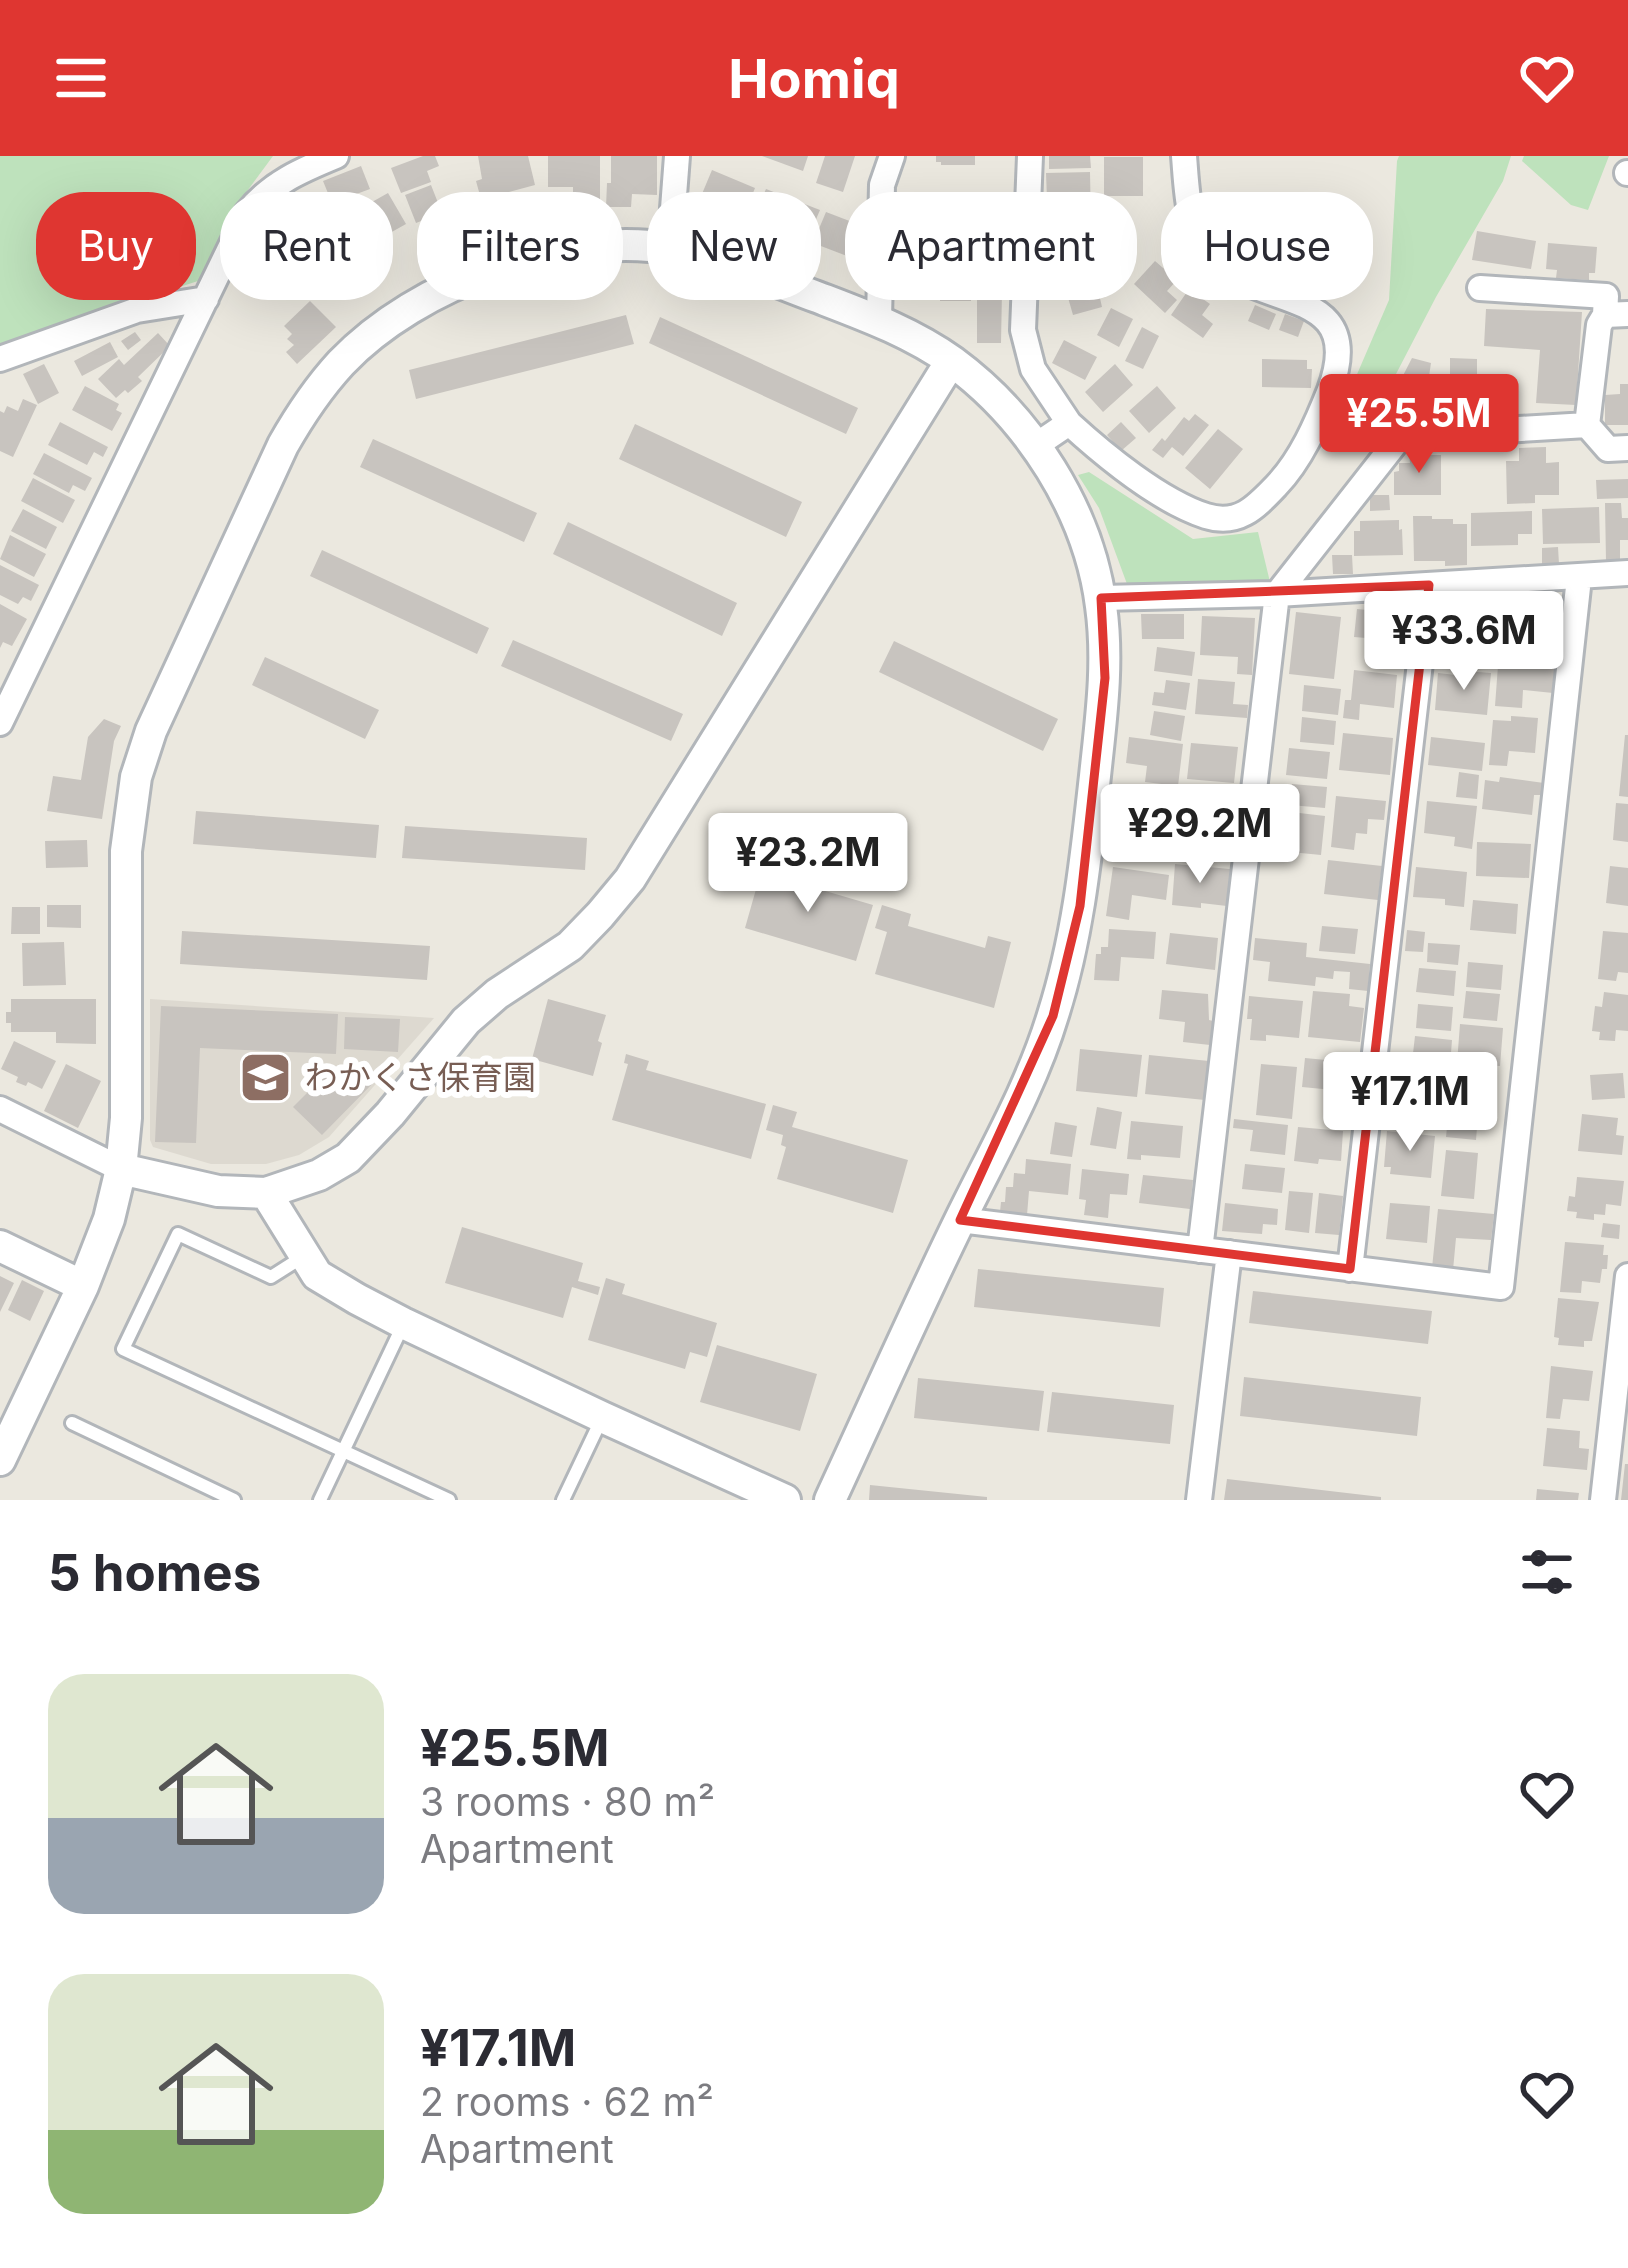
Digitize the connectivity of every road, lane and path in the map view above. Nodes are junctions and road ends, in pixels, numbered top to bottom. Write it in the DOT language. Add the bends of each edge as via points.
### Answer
graph roads {
  1 [pos="337,156"];
  2 [pos="676,156"];
  3 [pos="892,156"];
  4 [pos="1030,156"];
  5 [pos="1184,156"];
  6 [pos="674,192"];
  7 [pos="647,247"];
  8 [pos="1480,288"];
  9 [pos="206,299"];
  10 [pos="821,299"];
  11 [pos="1616,314"];
  12 [pos="878,320"];
  13 [pos="0,358"];
  14 [pos="951,361"];
  15 [pos="1069,424"];
  16 [pos="1587,425"];
  17 [pos="1034,446"];
  18 [pos="1628,448"];
  19 [pos="1628,574"];
  20 [pos="1579,578"];
  21 [pos="1429,586"];
  22 [pos="1277,594"];
  23 [pos="1100,598"];
  24 [pos="0,723"];
  25 [pos="0,1109"];
  26 [pos="121,1169"];
  27 [pos="266,1193"];
  28 [pos="960,1220"];
  29 [pos="0,1246"];
  30 [pos="1200,1250"];
  31 [pos="1229,1253"];
  32 [pos="304,1256"];
  33 [pos="1350,1268"];
  34 [pos="1628,1276"];
  35 [pos="82,1286"];
  36 [pos="404,1324"];
  37 [pos="602,1417"];
  38 [pos="8,1421"];
  39 [pos="72,1423"];
  40 [pos="343,1451"];
  41 [pos="0,1460"];
  42 [pos="234,1500"];
  43 [pos="320,1500"];
  44 [pos="448,1500"];
  45 [pos="563,1500"];
  46 [pos="785,1500"];
  47 [pos="830,1500"];
  48 [pos="1199,1500"];
  49 [pos="1603,1500"];
  1 -- 9 [label="street" via="260,196"];
  2 -- 6 [label="street"];
  3 -- 12 [label="street" via="883,185"];
  4 -- 15 [label="street" via="1023,330 1034,369"];
  5 -- 15 [label="street" via="1195,231 1214,261 1335,329 1339,353 1320,416 1286,475 1243,516 1225,520 1174,501"];
  7 -- 26 [label="street" via="542,254 485,270 390,320 343,361 283,445 136,777 126,851"];
  8 -- 11 [label="street" via="1606,296"];
  9 -- 13 [label="street" via="137,310"];
  9 -- 24 [label="street"];
  10 -- 12 [label="street"];
  11 -- 16 [label="street" via="1599,325"];
  12 -- 14 [label="street"];
  14 -- 17 [label="street" via="997,398"];
  14 -- 27 [label="street" via="630,880 570,946 466,1021 348,1158"];
  15 -- 17 [label="street"];
  16 -- 18 [label="street" via="1609,449"];
  16 -- 22 [label="street" via="1401,436"];
  17 -- 23 [label="street" via="1070,504"];
  19 -- 20 [label="street"];
  20 -- 21 [label="street"];
  20 -- 33 [label="street" via="1502,1288"];
  21 -- 22 [label="street"];
  21 -- 33 [label="street"];
  22 -- 23 [label="street"];
  22 -- 30 [label="street"];
  23 -- 28 [label="street" via="1105,678 1080,906 1053,1016"];
  25 -- 26 [label="street"];
  26 -- 27 [label="street"];
  26 -- 35 [label="street"];
  27 -- 32 [label="street"];
  28 -- 30 [label="street"];
  28 -- 47 [label="street"];
  29 -- 35 [label="street"];
  30 -- 31 [label="street"];
  31 -- 33 [label="street"];
  31 -- 48 [label="street"];
  32 -- 36 [label="street" via="317,1274"];
  32 -- 40 [label="lane" via="271,1277 178,1234 123,1349"];
  34 -- 49 [label="street"];
  35 -- 38 [label="street"];
  36 -- 37 [label="street"];
  36 -- 40 [label="lane"];
  37 -- 45 [label="lane"];
  37 -- 46 [label="street"];
  38 -- 41 [label="street"];
  39 -- 42 [label="lane"];
  40 -- 43 [label="lane"];
  40 -- 44 [label="lane"];
}
